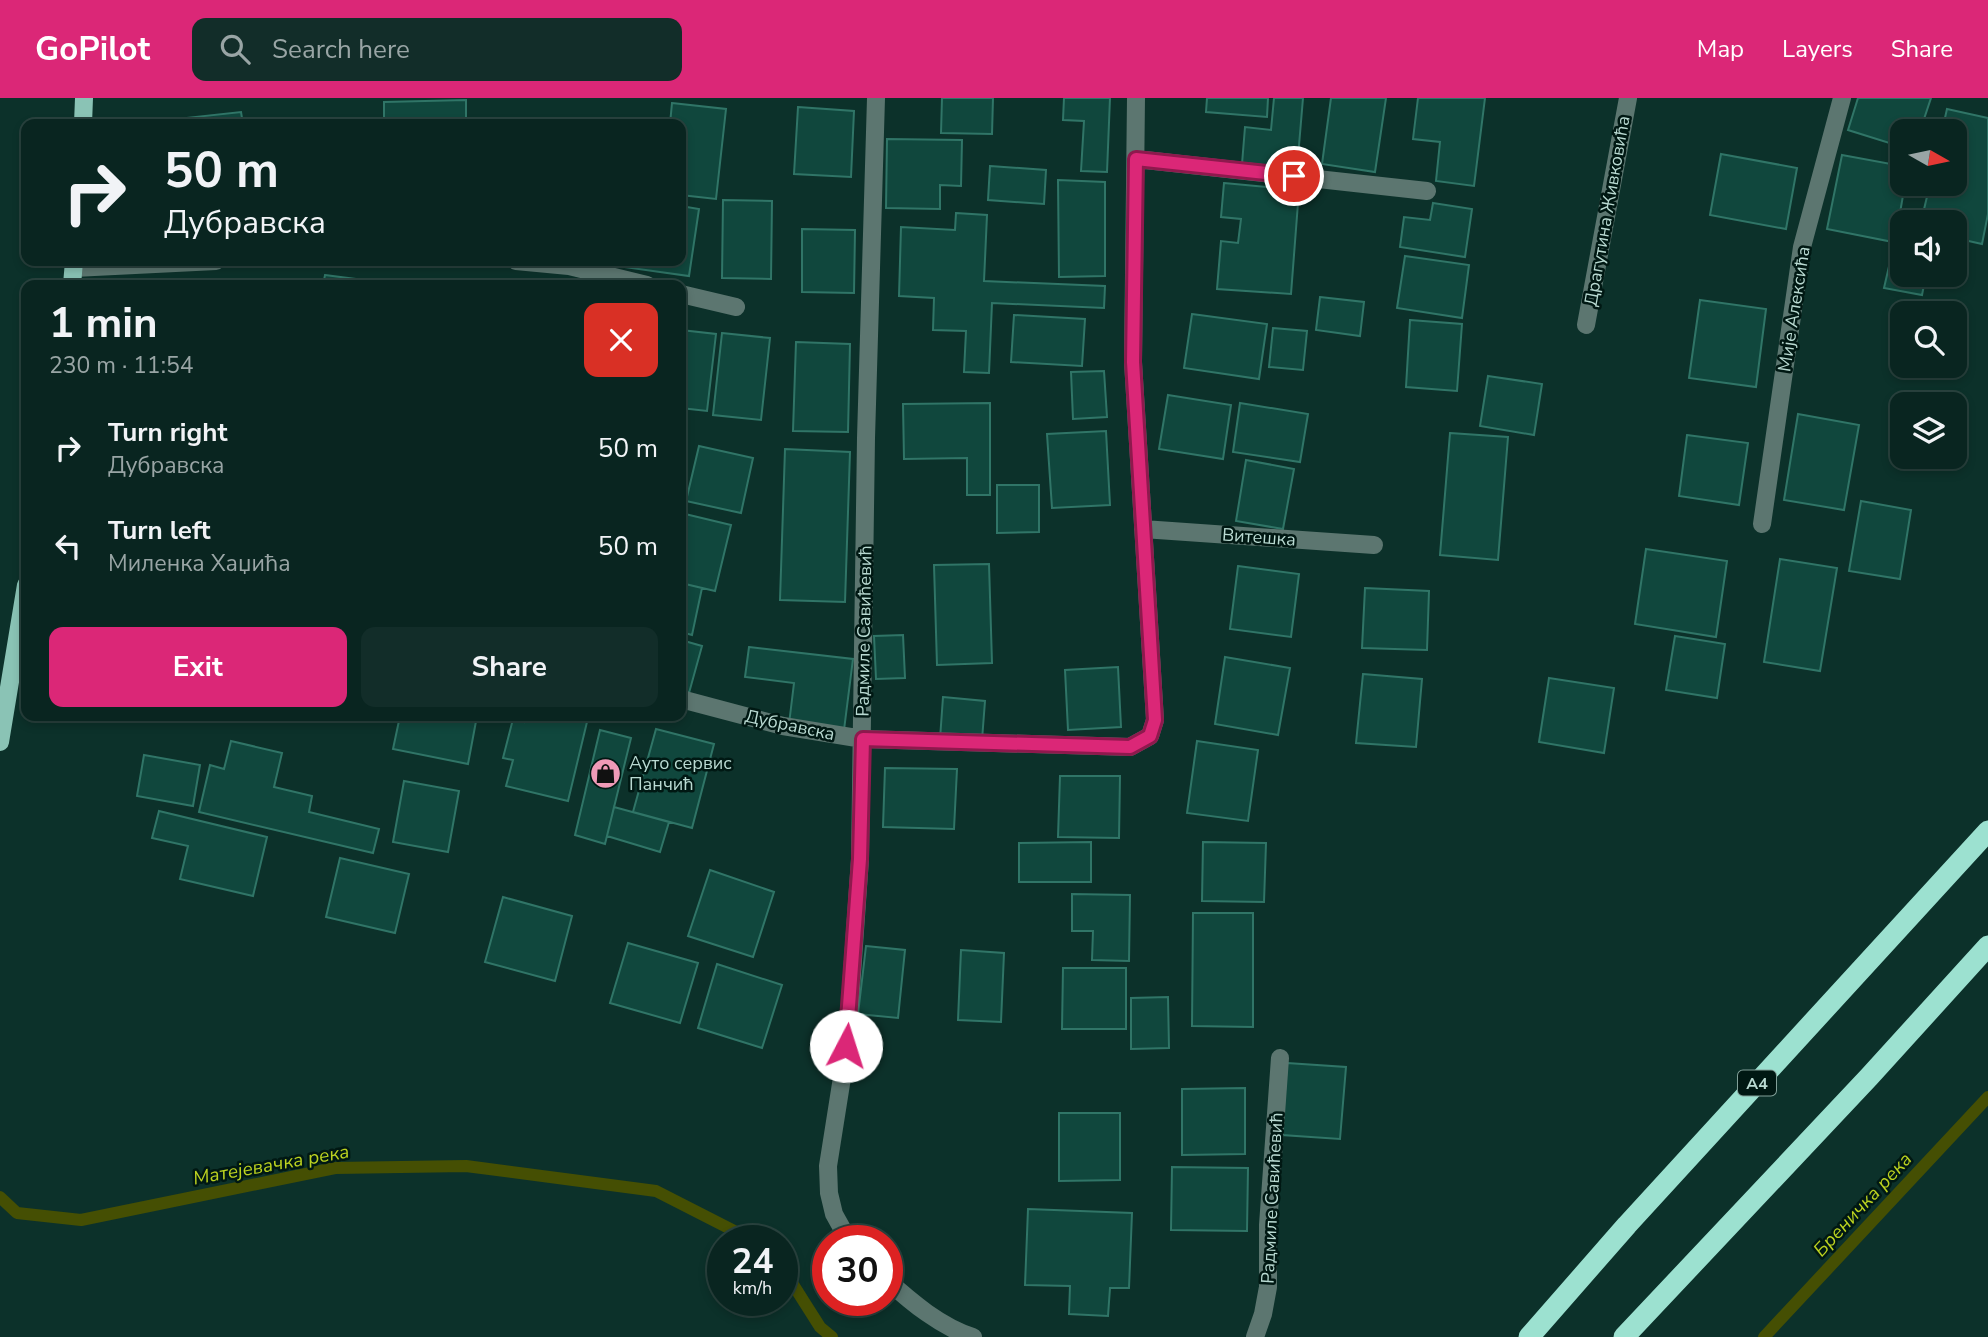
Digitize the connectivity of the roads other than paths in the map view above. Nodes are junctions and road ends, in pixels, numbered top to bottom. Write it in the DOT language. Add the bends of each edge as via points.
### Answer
graph roads {
  1 [pos="84,98"];
  2 [pos="876,98"];
  3 [pos="1136,98"];
  4 [pos="1628,98"];
  5 [pos="1842,98"];
  6 [pos="83,119"];
  7 [pos="1136,159"];
  8 [pos="1427,191"];
  9 [pos="144,266"];
  10 [pos="569,266"];
  11 [pos="73,271"];
  12 [pos="626,280"];
  13 [pos="686,295"];
  14 [pos="736,307"];
  15 [pos="1586,325"];
  16 [pos="1762,524"];
  17 [pos="1143,529"];
  18 [pos="1374,545"];
  19 [pos="21,615"];
  20 [pos="686,700"];
  21 [pos="863,739"];
  22 [pos="0,742"];
  23 [pos="1988,831"];
  24 [pos="1988,946"];
  25 [pos="1280,1058"];
  26 [pos="840,1225"];
  27 [pos="903,1294"];
  28 [pos="973,1337"];
  29 [pos="1255,1337"];
  30 [pos="1529,1337"];
  31 [pos="1624,1337"];
  1 -- 6 [label="main road"];
  2 -- 21 [label="street, Радмиле Савићевић"];
  3 -- 7 [label="street"];
  4 -- 15 [label="street, Драгутина Живковића"];
  5 -- 16 [label="street, Мије Алексића" via="1802,247"];
  7 -- 8 [label="street"];
  7 -- 17 [label="street" via="1133,362"];
  9 -- 11 [label="street"];
  10 -- 12 [label="street"];
  13 -- 14 [label="street"];
  17 -- 18 [label="street, Витешка"];
  17 -- 21 [label="street, Дубравска" via="1155,720 1150,736 1130,747"];
  19 -- 22 [label="main road"];
  20 -- 21 [label="street, Дубравска" via="783,726"];
  21 -- 26 [label="street, Радмиле Савићевић" via="855,949 828,1166 829,1193"];
  23 -- 30 [label="highway, A4"];
  24 -- 31 [label="highway"];
  25 -- 29 [label="street, Радмиле Савићевић" via="1268,1287"];
  27 -- 28 [label="street" via="942,1322"];
}
